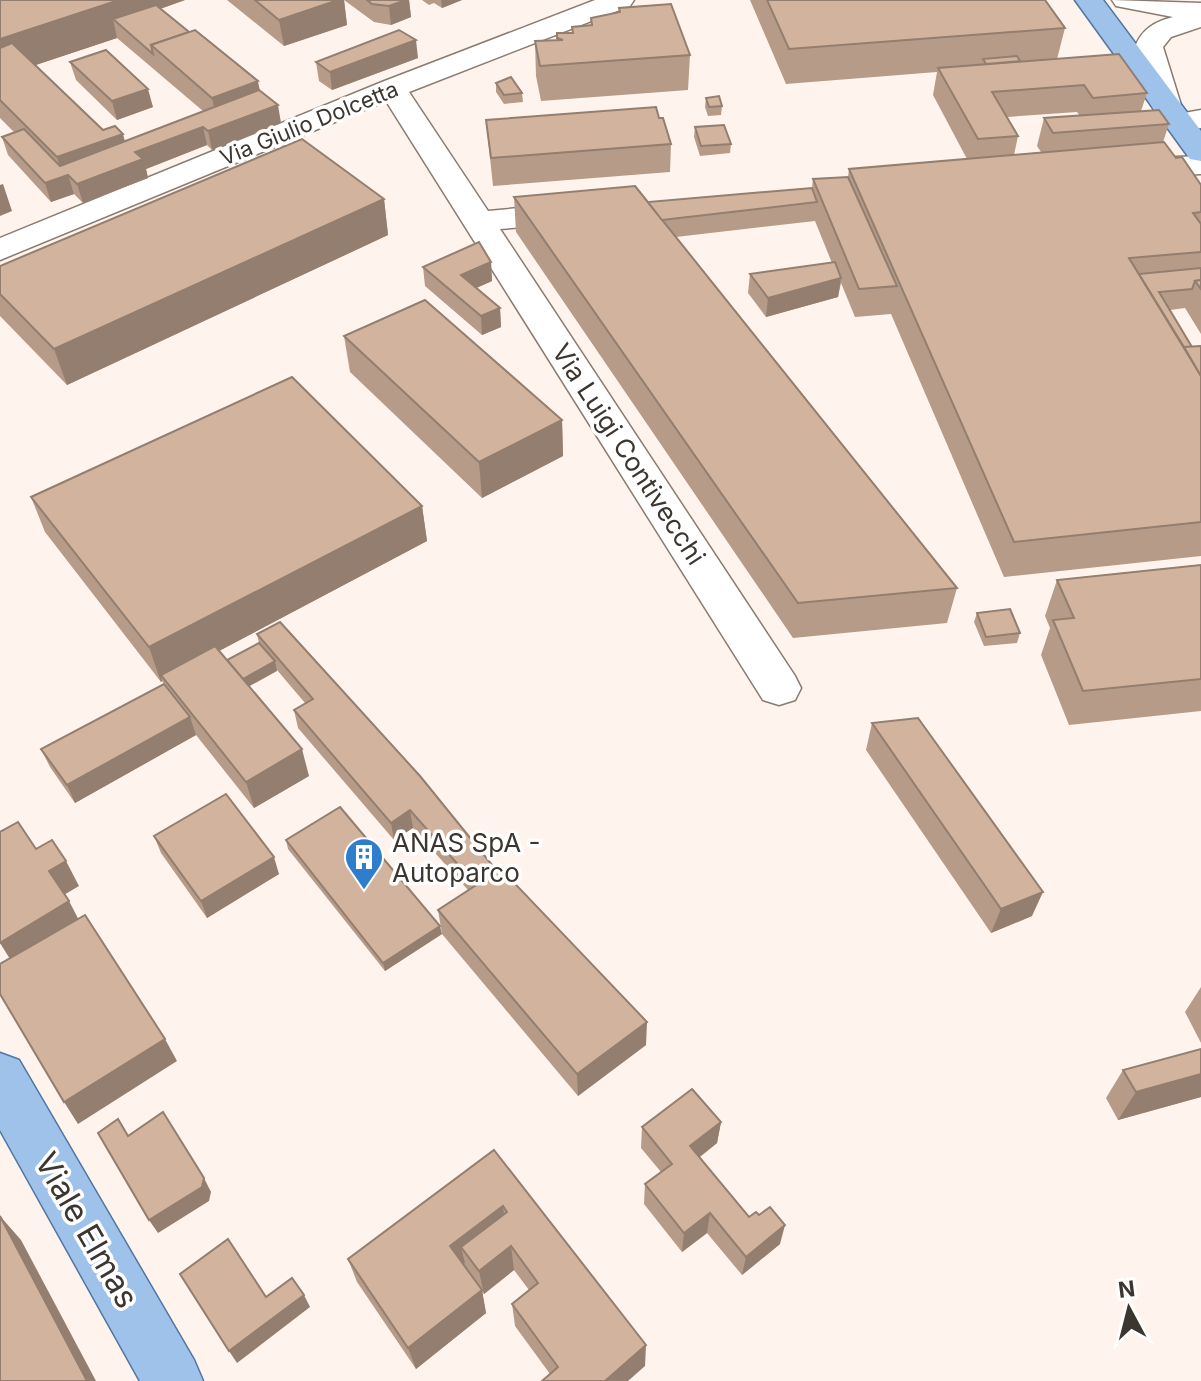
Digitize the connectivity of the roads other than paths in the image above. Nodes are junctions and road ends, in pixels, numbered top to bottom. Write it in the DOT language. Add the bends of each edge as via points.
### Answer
graph roads {
  1 [pos="620,0"];
  2 [pos="1089,0"];
  3 [pos="1126,0"];
  4 [pos="1201,11"];
  5 [pos="1201,19"];
  6 [pos="392,88"];
  7 [pos="1181,116"];
  8 [pos="1201,152"];
  9 [pos="1201,165"];
  10 [pos="1092,171"];
  11 [pos="605,211"];
  12 [pos="480,221"];
  13 [pos="0,250"];
  14 [pos="779,688"];
  15 [pos="0,1078"];
  16 [pos="173,1381"];
  1 -- 6 [label="street, Via Giulio Dolcetta"];
  2 -- 7 [label="main road"];
  3 -- 4 [label="street"];
  5 -- 7 [label="street" via="1162,29 1148,46 1153,73"];
  6 -- 12 [label="street, Via Luigi Contivecchi"];
  6 -- 13 [label="street, Via Giulio Dolcetta"];
  7 -- 8 [label="main road"];
  9 -- 10 [label="street"];
  11 -- 12 [label="street"];
  12 -- 14 [label="street, Via Luigi Contivecchi"];
  15 -- 16 [label="main road, Viale Elmas"];
}
